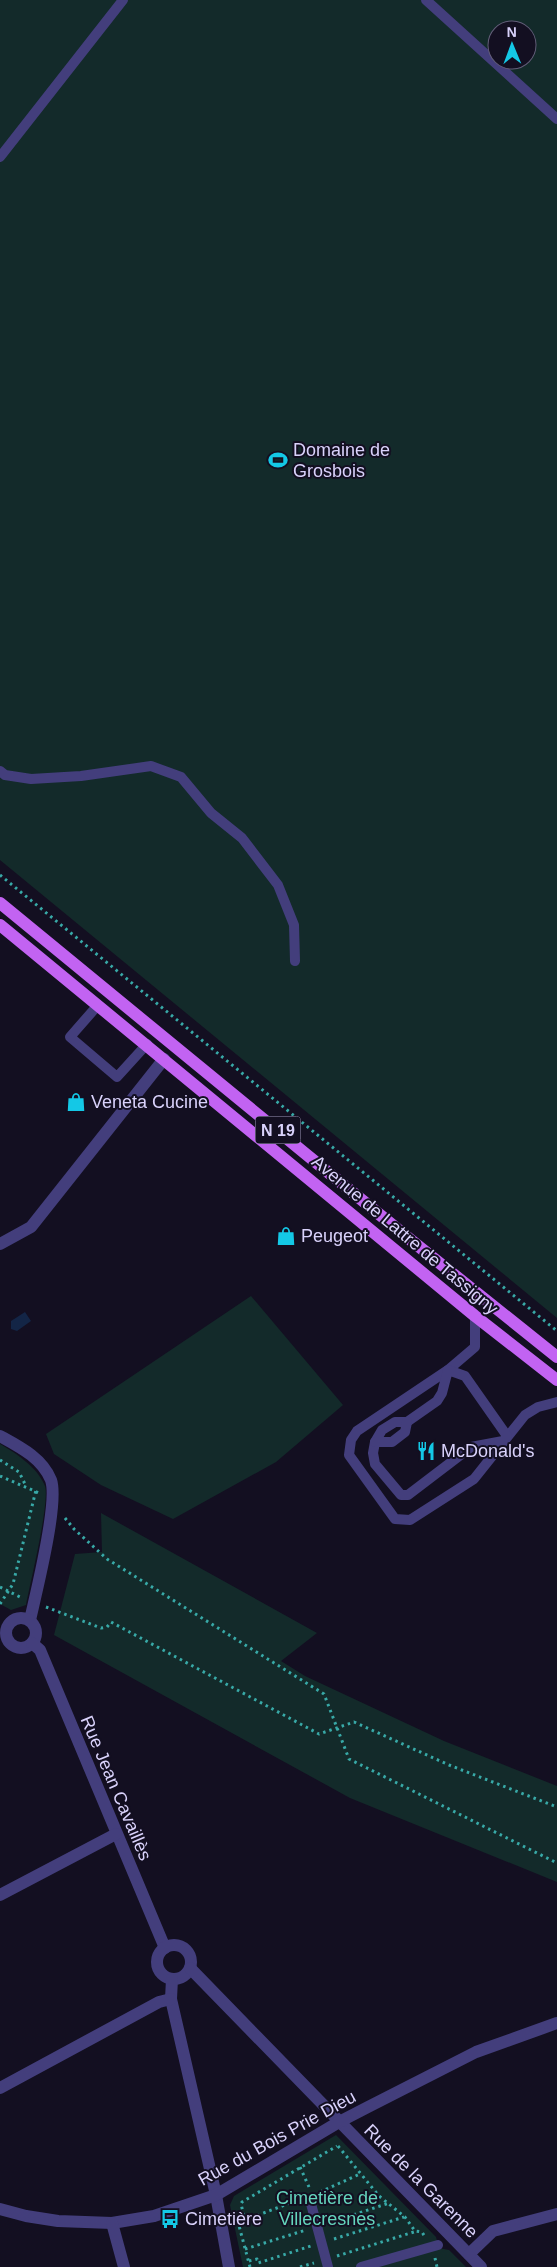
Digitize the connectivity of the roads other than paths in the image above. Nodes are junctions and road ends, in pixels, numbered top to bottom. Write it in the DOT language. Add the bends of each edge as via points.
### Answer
graph roads {
  1 [pos="123,0"];
  2 [pos="426,0"];
  3 [pos="557,119"];
  4 [pos="0,157"];
  5 [pos="0,771"];
  6 [pos="0,902"];
  7 [pos="0,925"];
  8 [pos="296,961"];
  9 [pos="98,1005"];
  10 [pos="146,1044"];
  11 [pos="164,1059"];
  12 [pos="0,1244"];
  13 [pos="475,1316"];
  14 [pos="557,1357"];
  15 [pos="448,1370"];
  16 [pos="557,1380"];
  17 [pos="557,1402"];
  18 [pos="407,1422"];
  19 [pos="0,1436"];
  20 [pos="505,1439"];
  21 [pos="375,1442"];
  22 [pos="5,1619"];
  23 [pos="30,1620"];
  24 [pos="32,1643"];
  25 [pos="4,1644"];
  26 [pos="116,1834"];
  27 [pos="0,1895"];
  28 [pos="165,1948"];
  29 [pos="190,1968"];
  30 [pos="172,1979"];
  31 [pos="171,1999"];
  32 [pos="557,2023"];
  33 [pos="0,2088"];
  34 [pos="339,2122"];
  35 [pos="216,2196"];
  36 [pos="310,2200"];
  37 [pos="0,2209"];
  38 [pos="557,2214"];
  39 [pos="112,2223"];
  40 [pos="434,2246"];
  41 [pos="469,2254"];
  42 [pos="327,2263"];
  43 [pos="124,2267"];
  44 [pos="229,2267"];
  45 [pos="360,2267"];
  46 [pos="482,2267"];
  1 -- 4 [label="lane"];
  2 -- 3 [label="lane"];
  5 -- 8 [label="lane" via="5,775 31,779 151,766 181,777 211,813 242,838 278,885 294,925"];
  6 -- 14 [label="main road, N 19"];
  7 -- 9 [label="main road, Avenue de Lattre de Tassigny / N 19"];
  9 -- 10 [label="main road, Avenue de Lattre de Tassigny / N 19"];
  9 -- 10 [label="lane" via="70,1036 117,1077"];
  10 -- 11 [label="main road, Avenue de Lattre de Tassigny / N 19"];
  11 -- 12 [label="street" via="31,1227"];
  11 -- 13 [label="main road, Avenue de Lattre de Tassigny / N 19"];
  13 -- 15 [label="lane" via="475,1347"];
  13 -- 16 [label="main road, Avenue de Lattre de Tassigny / N 19"];
  15 -- 18 [label="lane" via="437,1401"];
  15 -- 20 [label="lane" via="465,1376"];
  15 -- 20 [label="lane" via="357,1431 351,1440 349,1455 395,1519 410,1520 474,1479"];
  17 -- 20 [label="lane" via="538,1407 525,1415"];
  18 -- 21 [label="lane" via="395,1422 382,1430"];
  18 -- 21 [label="lane" via="405,1432 392,1442"];
  19 -- 23 [label="street" via="38,1460 51,1480 51,1514"];
  20 -- 21 [label="lane" via="471,1447 408,1496 400,1495 375,1464"];
  22 -- 23 [label="street" via="20,1617"];
  22 -- 25 [label="street"];
  23 -- 24 [label="street" via="36,1628"];
  24 -- 25 [label="street" via="20,1648"];
  24 -- 26 [label="street, Rue Jean Cavaillès" via="40,1650"];
  26 -- 27 [label="street"];
  26 -- 28 [label="street, Rue Jean Cavaillès"];
  28 -- 29 [label="street" via="174,1945 184,1948 191,1958"];
  28 -- 30 [label="street" via="157,1964 162,1974"];
  29 -- 30 [label="street" via="183,1977"];
  29 -- 34 [label="street, Rue de la Garenne"];
  30 -- 31 [label="street"];
  31 -- 33 [label="street" via="158,2002"];
  31 -- 35 [label="street"];
  32 -- 34 [label="street, Rue du Bois Prie Dieu" via="476,2052"];
  34 -- 35 [label="street, Rue du Bois Prie Dieu"];
  34 -- 41 [label="street, Rue de la Garenne"];
  35 -- 39 [label="street, Rue du Bois Prie Dieu" via="154,2216"];
  35 -- 44 [label="street"];
  36 -- 42 [label="lane"];
  37 -- 39 [label="street, Rue du Bois Prie Dieu" via="58,2221"];
  38 -- 41 [label="street" via="493,2231"];
  39 -- 43 [label="street"];
  40 -- 45 [label="lane"];
  41 -- 46 [label="street, Rue de la Garenne"];
}
